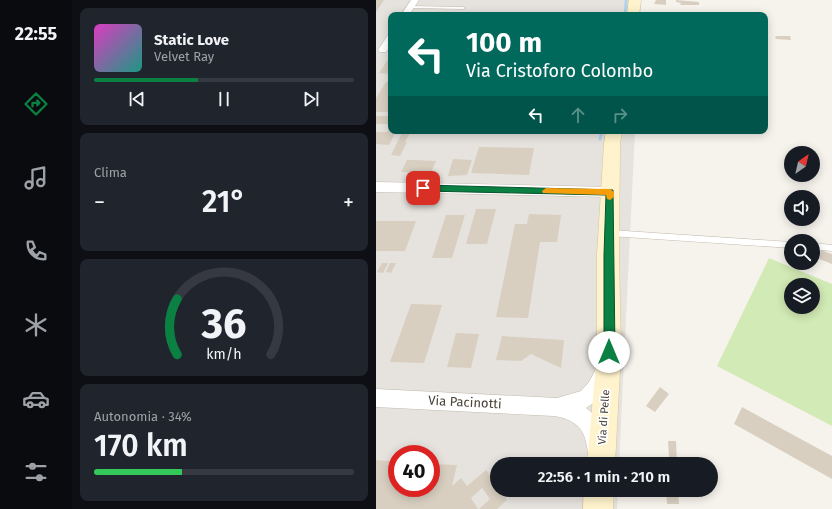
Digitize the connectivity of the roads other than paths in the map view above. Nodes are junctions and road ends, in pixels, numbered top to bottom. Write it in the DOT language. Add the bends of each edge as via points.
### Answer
graph roads {
  1 [pos="635,0"];
  2 [pos="413,3"];
  3 [pos="464,8"];
  4 [pos="407,12"];
  5 [pos="633,12"];
  6 [pos="614,134"];
  7 [pos="376,187"];
  8 [pos="610,192"];
  9 [pos="609,233"];
  10 [pos="784,245"];
  11 [pos="820,247"];
  12 [pos="832,248"];
  13 [pos="609,352"];
  14 [pos="376,398"];
  15 [pos="554,407"];
  16 [pos="599,457"];
  17 [pos="601,457"];
  18 [pos="599,497"];
  19 [pos="598,509"];
  1 -- 5 [label="street"];
  2 -- 3 [label="lane"];
  2 -- 4 [label="street"];
  6 -- 8 [label="street, Via di Pelle"];
  7 -- 8 [label="street"];
  8 -- 9 [label="street, Via di Pelle"];
  9 -- 10 [label="lane"];
  9 -- 13 [label="street, Via di Pelle"];
  11 -- 12 [label="lane"];
  13 -- 15 [label="street, Via Pacinotti" via="603,372 592,393 585,400 573,405"];
  13 -- 17 [label="street, Via di Pelle"];
  14 -- 15 [label="street, Via Pacinotti"];
  15 -- 16 [label="street, Via Pacinotti" via="578,413 588,423 597,440"];
  18 -- 19 [label="street"];
}
